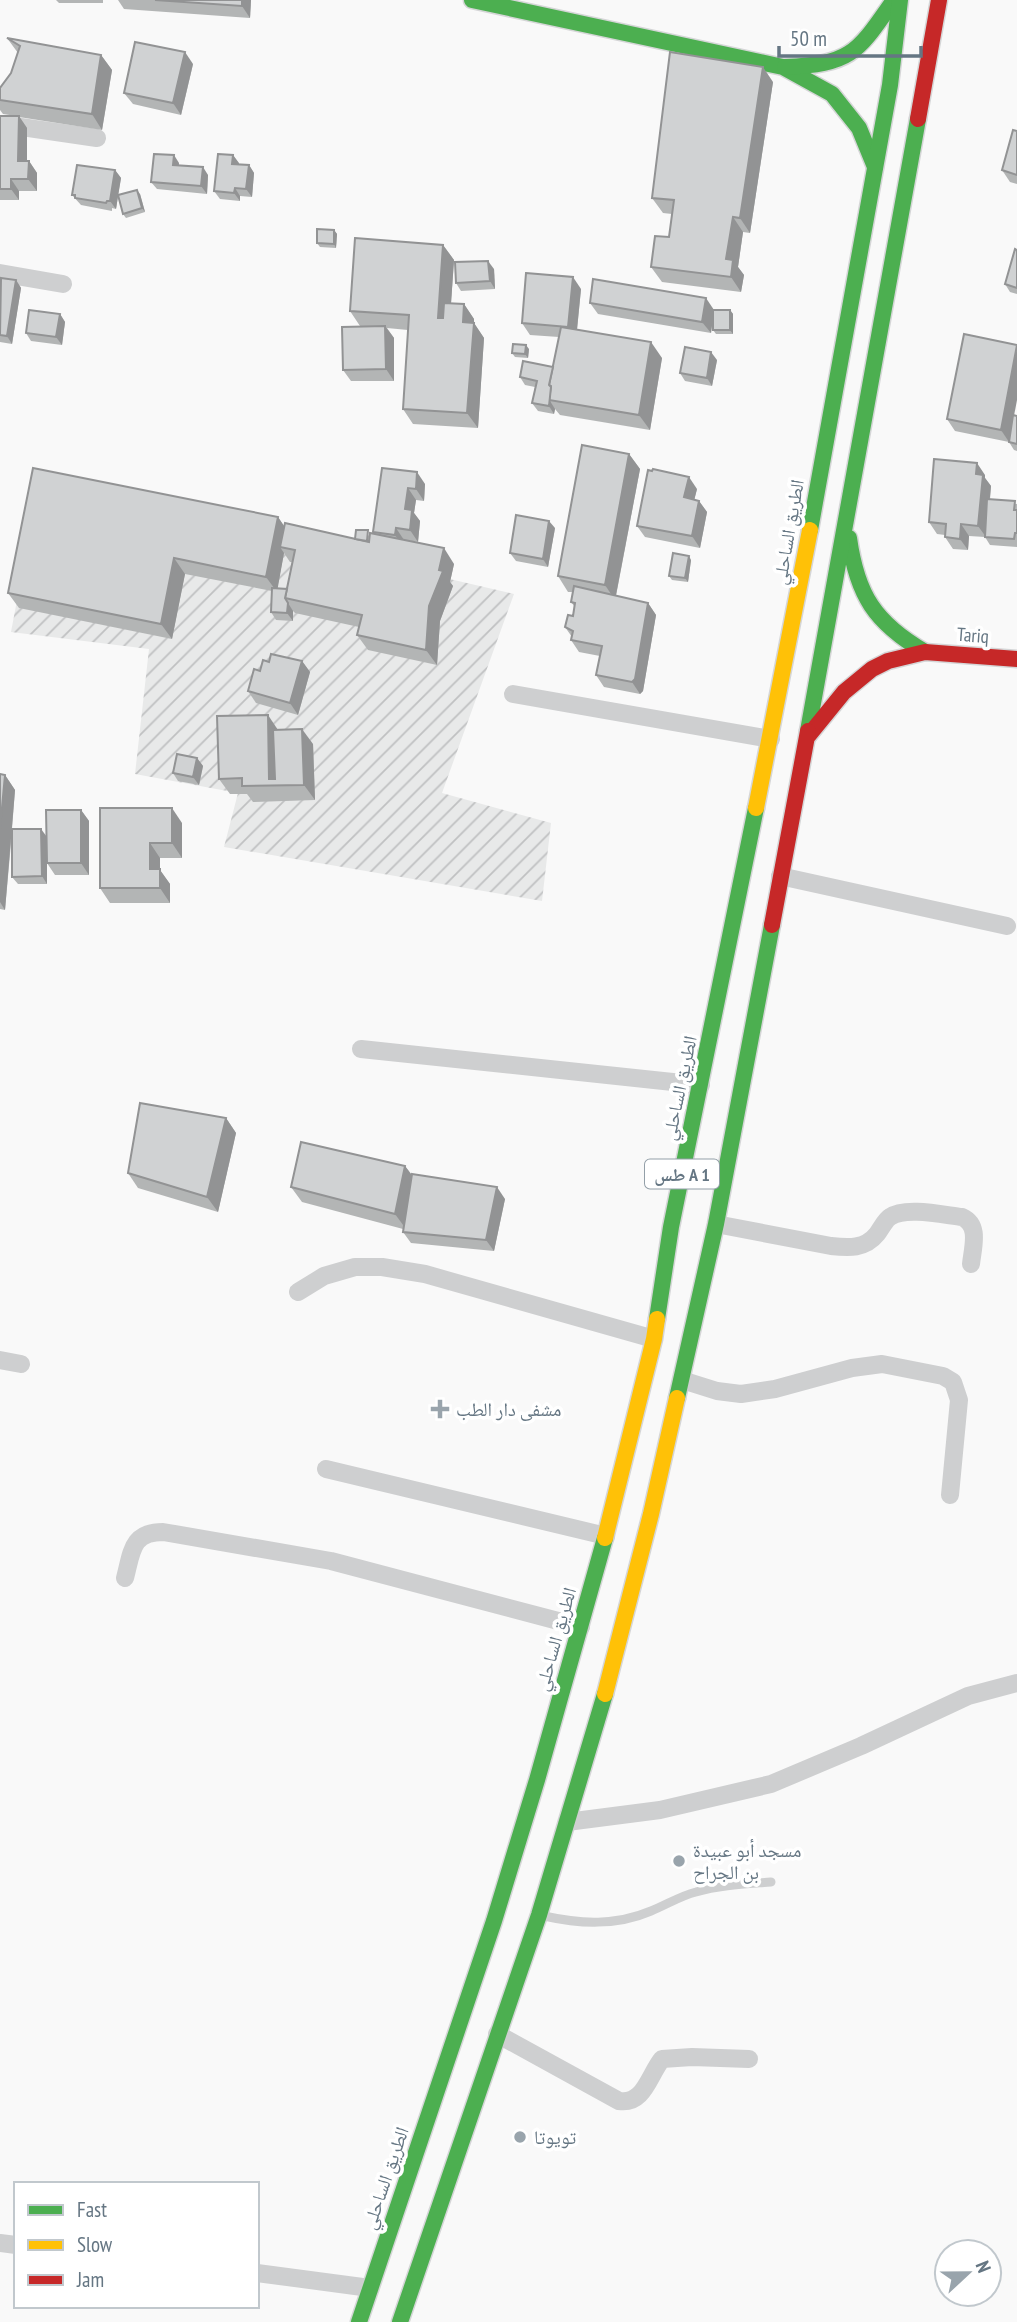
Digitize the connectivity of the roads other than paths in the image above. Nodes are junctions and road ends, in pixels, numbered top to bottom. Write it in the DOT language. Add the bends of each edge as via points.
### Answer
graph roads {
  1 [pos="472,0"];
  2 [pos="894,0"];
  3 [pos="900,0"];
  4 [pos="939,0"];
  5 [pos="783,67"];
  6 [pos="0,124"];
  7 [pos="97,138"];
  8 [pos="875,167"];
  9 [pos="0,273"];
  10 [pos="63,284"];
  11 [pos="848,520"];
  12 [pos="925,652"];
  13 [pos="1017,659"];
  14 [pos="513,694"];
  15 [pos="771,739"];
  16 [pos="806,739"];
  17 [pos="780,876"];
  18 [pos="1006,926"];
  19 [pos="360,1049"];
  20 [pos="701,1084"];
  21 [pos="716,1224"];
  22 [pos="971,1264"];
  23 [pos="298,1292"];
  24 [pos="654,1339"];
  25 [pos="0,1360"];
  26 [pos="21,1364"];
  27 [pos="682,1380"];
  28 [pos="326,1469"];
  29 [pos="950,1495"];
  30 [pos="606,1536"];
  31 [pos="125,1578"];
  32 [pos="581,1627"];
  33 [pos="1017,1683"];
  34 [pos="567,1822"];
  35 [pos="771,1882"];
  36 [pos="539,1915"];
  37 [pos="497,2034"];
  38 [pos="749,2059"];
  39 [pos="259,2273"];
  40 [pos="370,2288"];
  41 [pos="359,2322"];
  42 [pos="400,2322"];
  1 -- 5 [label="main road"];
  2 -- 5 [label="main road" via="854,54 824,65"];
  3 -- 8 [label="main road, الطريق الساحلي / طس A 1"];
  4 -- 11 [label="main road, طس A 1"];
  5 -- 8 [label="main road" via="832,94 859,128"];
  6 -- 7 [label="street"];
  8 -- 15 [label="main road, الطريق الساحلي / طس A 1"];
  9 -- 10 [label="street"];
  11 -- 12 [label="main road" via="852,568 872,610 905,642"];
  11 -- 16 [label="main road, طس A 1"];
  12 -- 13 [label="main road, Tariq"];
  12 -- 16 [label="main road" via="878,666 857,679"];
  14 -- 15 [label="street"];
  15 -- 20 [label="main road, الطريق الساحلي / طس A 1"];
  16 -- 17 [label="main road, طس A 1"];
  17 -- 18 [label="street"];
  17 -- 21 [label="main road, طس A 1"];
  19 -- 20 [label="street"];
  20 -- 24 [label="main road, الطريق الساحلي / طس A 1" via="671,1227"];
  21 -- 22 [label="street" via="850,1248 864,1245 890,1217 903,1212 962,1217 974,1227"];
  21 -- 27 [label="main road, طس A 1"];
  23 -- 24 [label="street" via="324,1276 355,1267 382,1267 425,1274"];
  24 -- 30 [label="main road, الطريق الساحلي / طس A 1"];
  25 -- 26 [label="street"];
  27 -- 29 [label="street" via="741,1394 882,1364 943,1376 953,1382 959,1400"];
  27 -- 34 [label="main road, طس A 1" via="608,1684"];
  28 -- 30 [label="street"];
  30 -- 32 [label="main road, الطريق الساحلي / طس A 1"];
  31 -- 32 [label="street" via="134,1543 141,1536 163,1532 331,1561"];
  32 -- 40 [label="main road, الطريق الساحلي / طس A 1" via="494,1921"];
  33 -- 34 [label="street" via="968,1696 771,1784 660,1810"];
  34 -- 36 [label="main road, طس A 1"];
  35 -- 36 [label="lane" via="694,1892 622,1921 568,1922"];
  36 -- 37 [label="main road, طس A 1"];
  37 -- 38 [label="street" via="627,2102 643,2092 663,2059"];
  37 -- 42 [label="main road, طس A 1"];
  39 -- 40 [label="street"];
  40 -- 41 [label="main road, الطريق الساحلي / طس A 1"];
}
